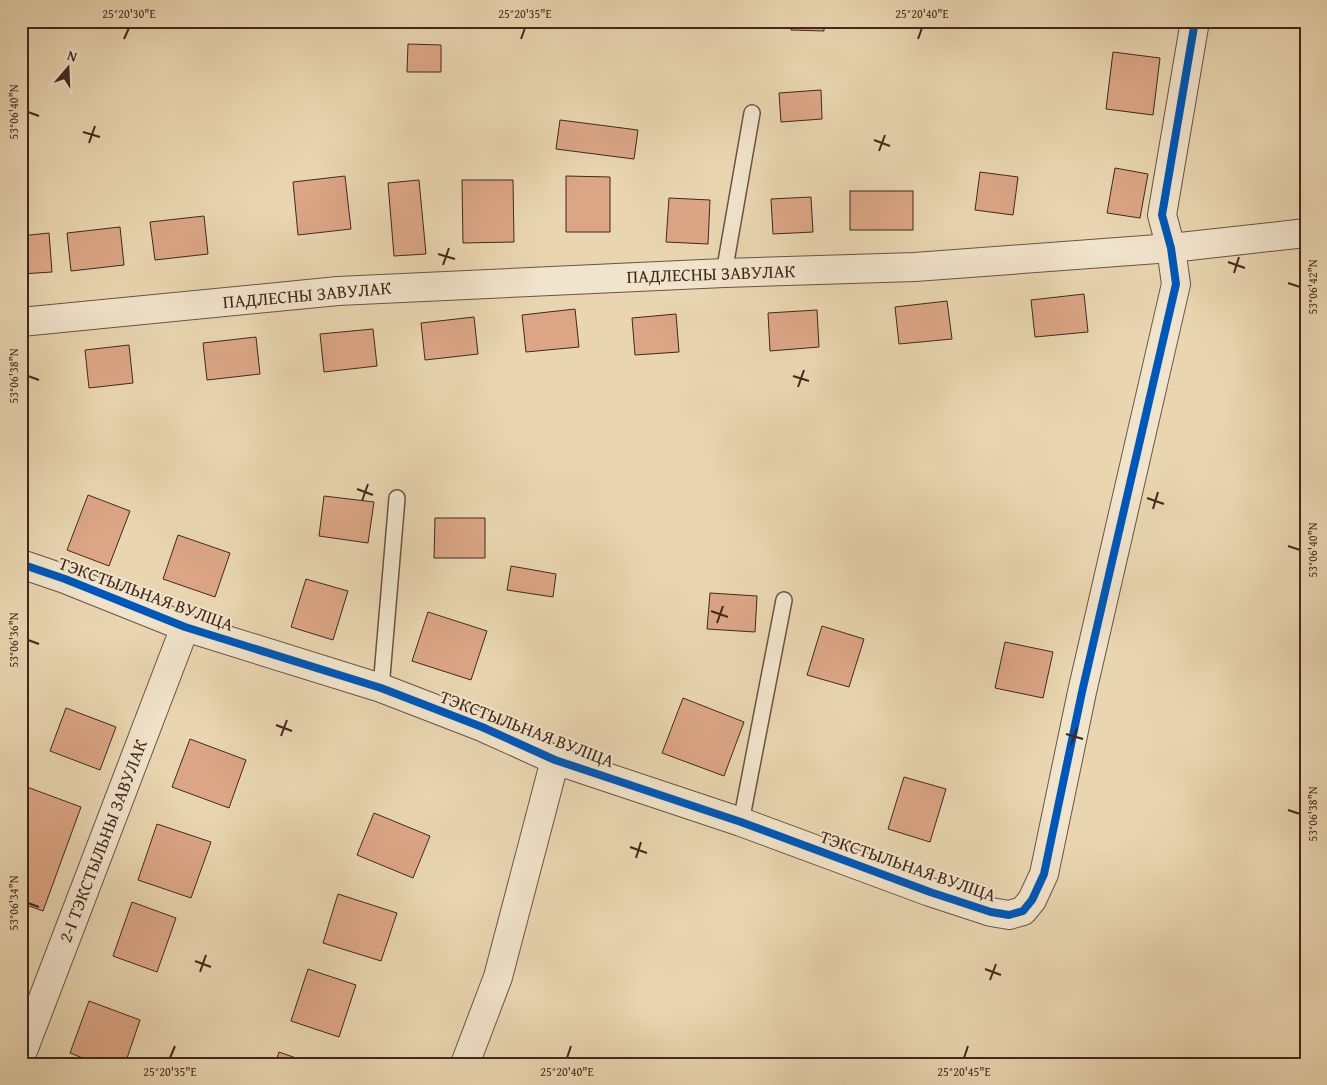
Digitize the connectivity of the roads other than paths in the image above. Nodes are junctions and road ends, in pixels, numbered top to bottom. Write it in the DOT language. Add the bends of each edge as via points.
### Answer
graph roads {
  1 [pos="1195,21"];
  2 [pos="752,113"];
  3 [pos="1306,233"];
  4 [pos="1171,248"];
  5 [pos="724,273"];
  6 [pos="21,322"];
  7 [pos="397,498"];
  8 [pos="21,564"];
  9 [pos="784,600"];
  10 [pos="184,627"];
  11 [pos="381,688"];
  12 [pos="555,760"];
  13 [pos="741,822"];
  14 [pos="21,1056"];
  15 [pos="465,1064"];
  1 -- 4 [label="street" via="1162,215"];
  2 -- 5 [label="lane"];
  3 -- 4 [label="street, ПАДЛЕСНЫ ЗАВУЛАК"];
  4 -- 5 [label="street, ПАДЛЕСНЫ ЗАВУЛАК" via="915,267"];
  4 -- 13 [label="street, ТЭКСТЫЛЬНАЯ ВУЛІЦА" via="1176,284 1174,294 1082,692 1044,874 1032,900 1023,911 1009,915 991,912"];
  5 -- 6 [label="street, ПАДЛЕСНЫ ЗАВУЛАК" via="338,291"];
  7 -- 11 [label="lane"];
  8 -- 10 [label="street, ТЭКСТЫЛЬНАЯ ВУЛІЦА"];
  9 -- 13 [label="lane"];
  10 -- 11 [label="street, ТЭКСТЫЛЬНАЯ ВУЛІЦА"];
  10 -- 14 [label="street, 2-І ТЭКСТЫЛЬНЫ ЗАВУЛАК"];
  11 -- 12 [label="street, ТЭКСТЫЛЬНАЯ ВУЛІЦА" via="482,727"];
  12 -- 13 [label="street, ТЭКСТЫЛЬНАЯ ВУЛІЦА"];
  12 -- 15 [label="street" via="498,977"];
}
